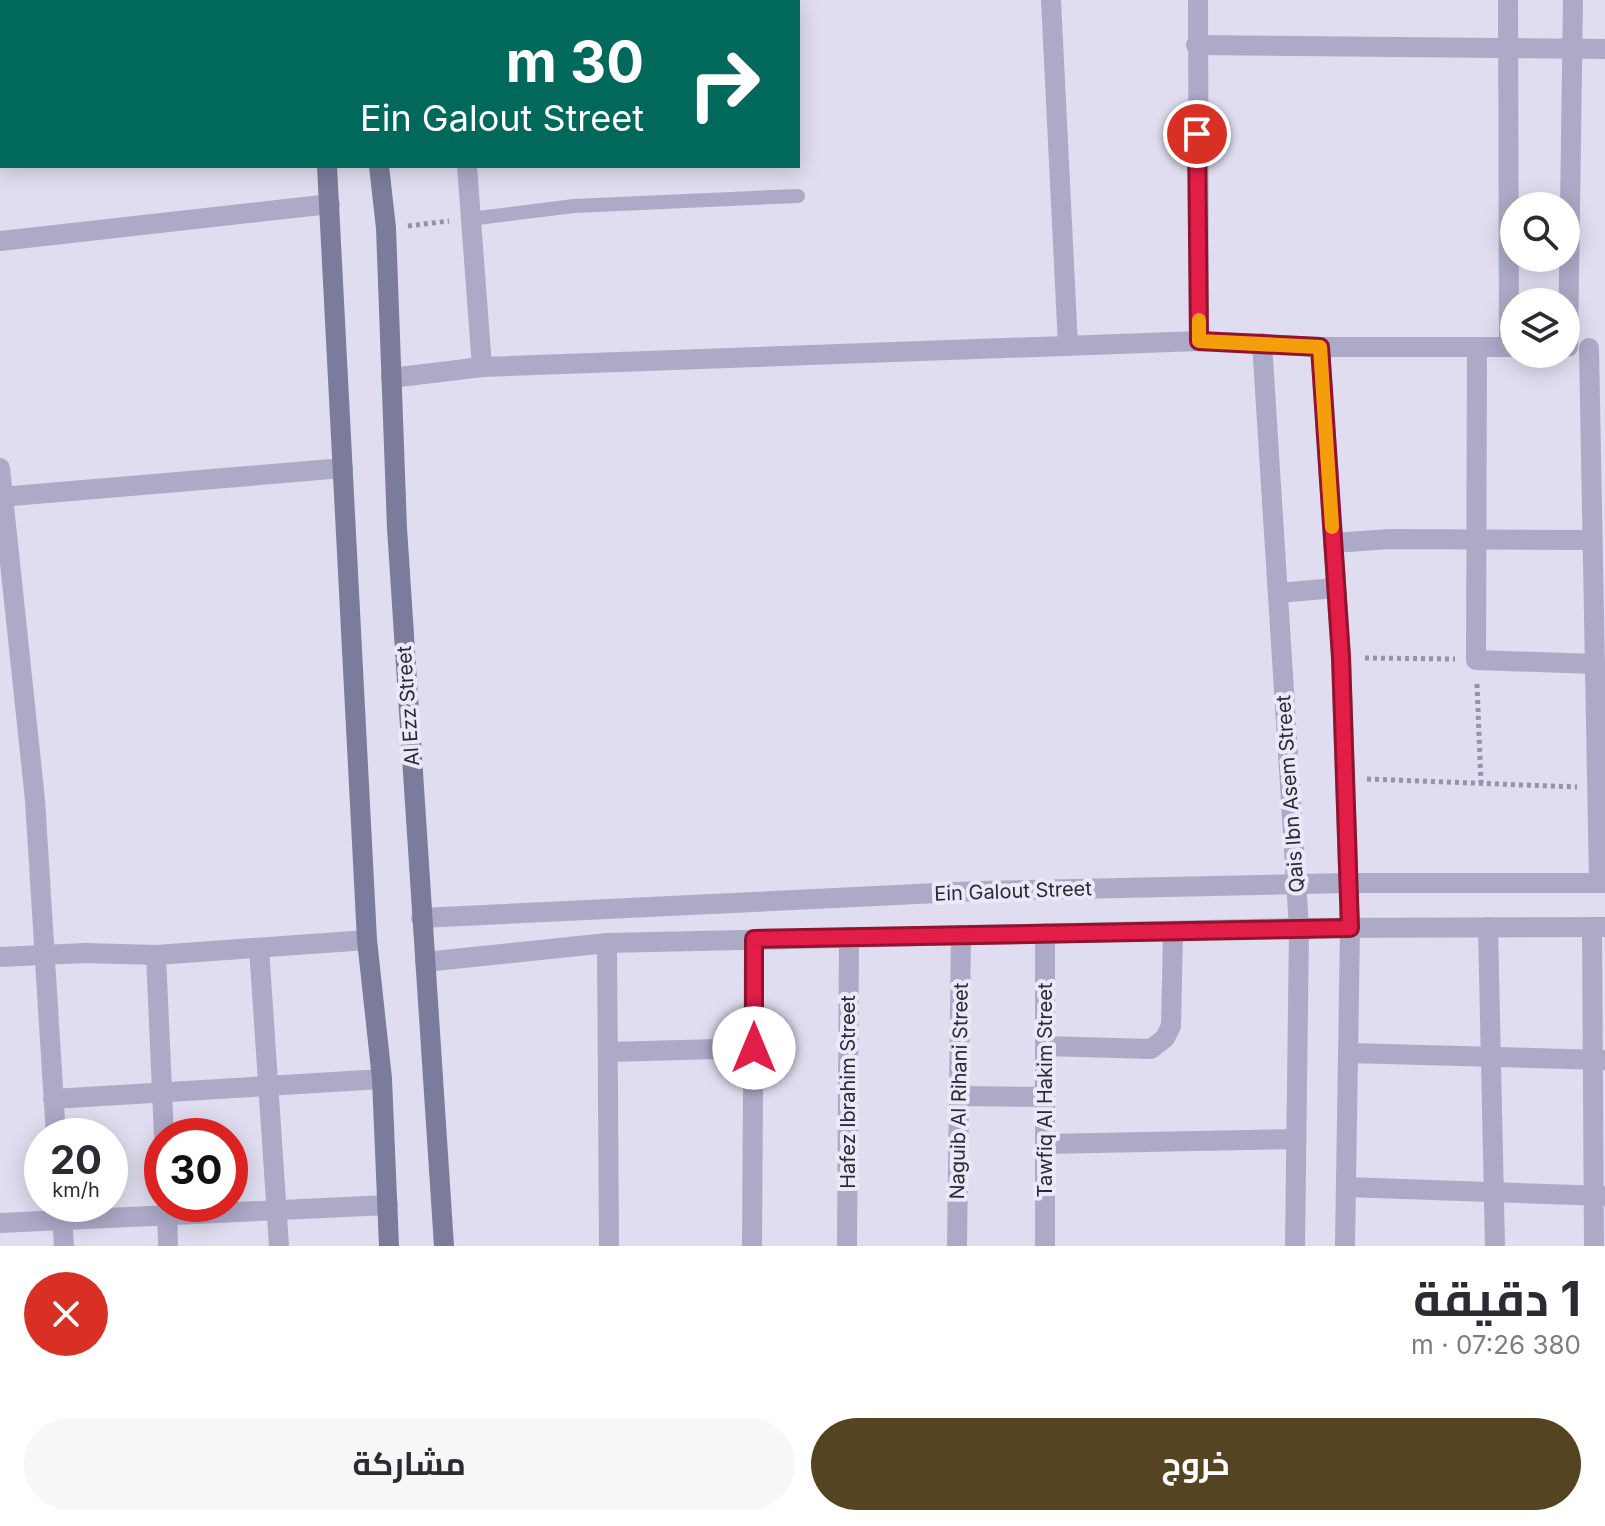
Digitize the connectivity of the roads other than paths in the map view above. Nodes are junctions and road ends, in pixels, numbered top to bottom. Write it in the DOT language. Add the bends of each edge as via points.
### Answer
graph roads {
  1 [pos="1051,0"];
  2 [pos="1198,0"];
  3 [pos="1508,0"];
  4 [pos="1573,0"];
  5 [pos="1196,45"];
  6 [pos="1508,49"];
  7 [pos="1573,49"];
  8 [pos="1605,49"];
  9 [pos="327,168"];
  10 [pos="379,168"];
  11 [pos="467,168"];
  12 [pos="798,196"];
  13 [pos="330,204"];
  14 [pos="470,219"];
  15 [pos="0,241"];
  16 [pos="1511,288"];
  17 [pos="1568,288"];
  18 [pos="1199,341"];
  19 [pos="1262,343"];
  20 [pos="1068,346"];
  21 [pos="1320,347"];
  22 [pos="1477,347"];
  23 [pos="1500,347"];
  24 [pos="1597,348"];
  25 [pos="482,367"];
  26 [pos="391,378"];
  27 [pos="0,468"];
  28 [pos="343,468"];
  29 [pos="2,497"];
  30 [pos="1592,540"];
  31 [pos="1475,541"];
  32 [pos="1333,543"];
  33 [pos="1336,588"];
  34 [pos="1278,593"];
  35 [pos="1600,634"];
  36 [pos="1595,664"];
  37 [pos="1349,883"];
  38 [pos="1602,883"];
  39 [pos="1296,884"];
  40 [pos="421,918"];
  41 [pos="1488,927"];
  42 [pos="1598,927"];
  43 [pos="1299,928"];
  44 [pos="1350,928"];
  45 [pos="1045,933"];
  46 [pos="1173,933"];
  47 [pos="961,935"];
  48 [pos="849,937"];
  49 [pos="754,939"];
  50 [pos="367,940"];
  51 [pos="607,943"];
  52 [pos="259,948"];
  53 [pos="156,955"];
  54 [pos="42,956"];
  55 [pos="0,957"];
  56 [pos="425,962"];
  57 [pos="1045,1046"];
  58 [pos="754,1048"];
  59 [pos="608,1052"];
  60 [pos="1348,1053"];
  61 [pos="1491,1057"];
  62 [pos="1599,1060"];
  63 [pos="382,1079"];
  64 [pos="268,1086"];
  65 [pos="162,1093"];
  66 [pos="959,1096"];
  67 [pos="1045,1097"];
  68 [pos="53,1099"];
  69 [pos="55,1118"];
  70 [pos="163,1118"];
  71 [pos="1296,1139"];
  72 [pos="1045,1144"];
  73 [pos="1346,1187"];
  74 [pos="1494,1192"];
  75 [pos="1599,1195"];
  76 [pos="388,1205"];
  77 [pos="248,1211"];
  78 [pos="276,1211"];
  79 [pos="24,1219"];
  80 [pos="63,1222"];
  81 [pos="167,1222"];
  82 [pos="0,1223"];
  83 [pos="64,1246"];
  84 [pos="168,1246"];
  85 [pos="279,1246"];
  86 [pos="389,1246"];
  87 [pos="444,1246"];
  88 [pos="609,1246"];
  89 [pos="752,1246"];
  90 [pos="847,1246"];
  91 [pos="957,1246"];
  92 [pos="1045,1246"];
  93 [pos="1295,1246"];
  94 [pos="1345,1246"];
  95 [pos="1495,1246"];
  96 [pos="1594,1246"];
  1 -- 20 [label="street"];
  2 -- 5 [label="street"];
  3 -- 6 [label="street"];
  4 -- 7 [label="street"];
  5 -- 6 [label="street"];
  5 -- 18 [label="street"];
  6 -- 7 [label="street"];
  6 -- 16 [label="street"];
  7 -- 8 [label="street"];
  7 -- 17 [label="street"];
  9 -- 13 [label="main road"];
  10 -- 26 [label="main road, Al Ezz Street"];
  11 -- 14 [label="street"];
  12 -- 14 [label="lane" via="574,206"];
  13 -- 15 [label="street"];
  13 -- 28 [label="main road"];
  14 -- 25 [label="street"];
  18 -- 19 [label="street"];
  18 -- 20 [label="street"];
  19 -- 21 [label="street"];
  19 -- 34 [label="street, Qais Ibn Asem Street"];
  20 -- 25 [label="street"];
  21 -- 22 [label="street"];
  21 -- 32 [label="street"];
  22 -- 23 [label="street"];
  22 -- 31 [label="street"];
  24 -- 30 [label="street"];
  25 -- 26 [label="street"];
  26 -- 40 [label="main road, Al Ezz Street"];
  27 -- 29 [label="street"];
  28 -- 29 [label="street"];
  28 -- 50 [label="main road"];
  29 -- 54 [label="street" via="35,800"];
  30 -- 31 [label="street"];
  30 -- 35 [label="street"];
  31 -- 32 [label="street"];
  31 -- 36 [label="street" via="1476,660"];
  32 -- 33 [label="street"];
  33 -- 34 [label="street"];
  33 -- 37 [label="street"];
  34 -- 39 [label="street, Qais Ibn Asem Street"];
  35 -- 36 [label="street"];
  36 -- 38 [label="street"];
  37 -- 38 [label="street, Ein Galout Street"];
  37 -- 39 [label="street, Ein Galout Street"];
  37 -- 44 [label="street"];
  39 -- 40 [label="street, Ein Galout Street" via="979,891"];
  39 -- 43 [label="street, Qais Ibn Asem Street"];
  40 -- 56 [label="main road, Al Ezz Street"];
  41 -- 42 [label="street, Ein Galout Street"];
  41 -- 44 [label="street, Ein Galout Street"];
  41 -- 61 [label="street"];
  42 -- 62 [label="street"];
  43 -- 44 [label="street, Ein Galout Street"];
  43 -- 46 [label="street, Ein Galout Street"];
  43 -- 71 [label="street, Qais Ibn Asem Street"];
  44 -- 60 [label="street"];
  45 -- 46 [label="street, Ein Galout Street"];
  45 -- 47 [label="street, Ein Galout Street"];
  45 -- 57 [label="street, Tawfiq Al Hakim Street"];
  46 -- 57 [label="street" via="1171,1026 1165,1038 1151,1049"];
  47 -- 48 [label="street, Ein Galout Street"];
  47 -- 66 [label="street, Naguib Al Rihani Street"];
  48 -- 49 [label="street, Ein Galout Street"];
  48 -- 90 [label="street, Hafez Ibrahim Street"];
  49 -- 51 [label="street, Ein Galout Street"];
  49 -- 58 [label="street"];
  50 -- 52 [label="street"];
  50 -- 63 [label="main road"];
  51 -- 56 [label="street, Ein Galout Street"];
  51 -- 59 [label="street"];
  52 -- 53 [label="street"];
  52 -- 64 [label="street"];
  53 -- 54 [label="street"];
  53 -- 65 [label="street"];
  54 -- 55 [label="street"];
  54 -- 68 [label="street"];
  56 -- 87 [label="main road, Al Ezz Street"];
  57 -- 67 [label="street, Tawfiq Al Hakim Street"];
  58 -- 59 [label="street"];
  58 -- 89 [label="street"];
  59 -- 88 [label="street"];
  60 -- 61 [label="street"];
  60 -- 73 [label="street"];
  61 -- 62 [label="street"];
  61 -- 74 [label="street"];
  62 -- 75 [label="street"];
  63 -- 64 [label="street"];
  63 -- 76 [label="main road"];
  64 -- 65 [label="street"];
  64 -- 78 [label="street"];
  65 -- 68 [label="street"];
  65 -- 70 [label="street"];
  66 -- 67 [label="street"];
  66 -- 91 [label="street, Naguib Al Rihani Street"];
  67 -- 72 [label="street, Tawfiq Al Hakim Street"];
  68 -- 69 [label="street"];
  71 -- 72 [label="street"];
  71 -- 93 [label="street, Qais Ibn Asem Street"];
  72 -- 92 [label="street, Tawfiq Al Hakim Street"];
  73 -- 74 [label="street"];
  73 -- 94 [label="street"];
  74 -- 75 [label="street"];
  74 -- 95 [label="street"];
  75 -- 96 [label="street"];
  76 -- 78 [label="street"];
  76 -- 86 [label="main road"];
  77 -- 78 [label="street"];
  78 -- 85 [label="street"];
  79 -- 82 [label="street"];
  80 -- 83 [label="street"];
  81 -- 84 [label="street"];
}
